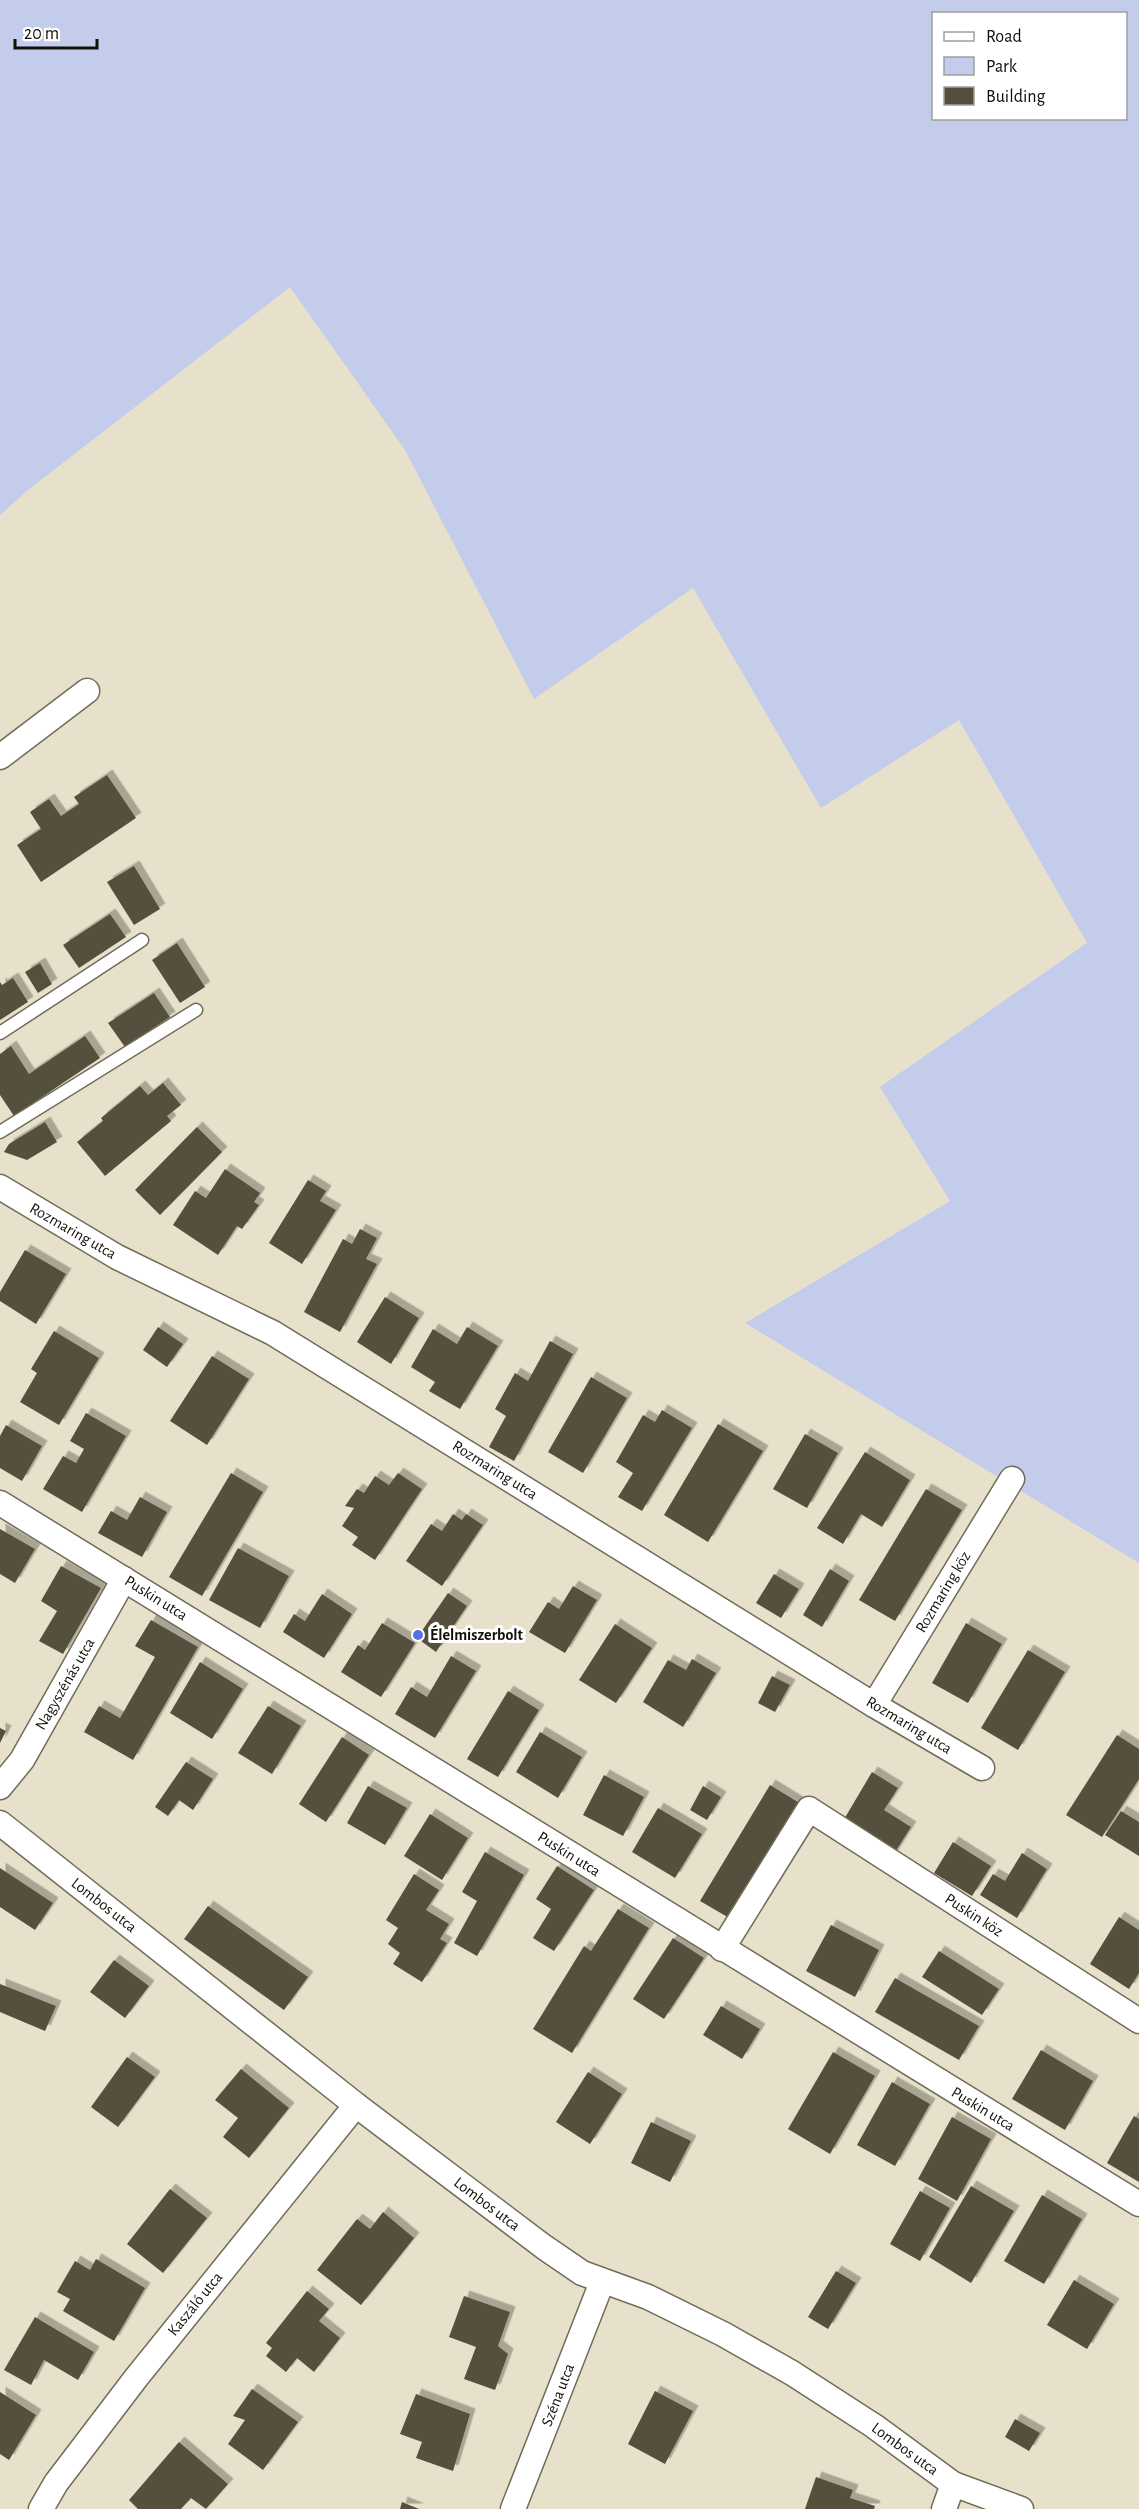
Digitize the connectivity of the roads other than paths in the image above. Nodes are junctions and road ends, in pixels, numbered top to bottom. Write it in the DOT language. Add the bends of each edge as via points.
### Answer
graph roads {
  1 [pos="87,691"];
  2 [pos="0,757"];
  3 [pos="142,940"];
  4 [pos="196,1010"];
  5 [pos="0,1033"];
  6 [pos="0,1132"];
  7 [pos="0,1187"];
  8 [pos="1012,1479"];
  9 [pos="0,1503"];
  10 [pos="124,1579"];
  11 [pos="874,1705"];
  12 [pos="982,1768"];
  13 [pos="0,1786"];
  14 [pos="0,1823"];
  15 [pos="722,1949"];
  16 [pos="1139,2021"];
  17 [pos="356,2104"];
  18 [pos="1139,2204"];
  19 [pos="603,2282"];
  20 [pos="953,2484"];
  21 [pos="41,2509"];
  22 [pos="513,2509"];
  23 [pos="944,2509"];
  24 [pos="1021,2509"];
  1 -- 2 [label="street"];
  3 -- 5 [label="lane"];
  4 -- 6 [label="lane"];
  7 -- 11 [label="street, Rozmaring utca" via="117,1257 273,1333"];
  8 -- 11 [label="street, Rozmaring köz"];
  9 -- 10 [label="street, Puskin utca"];
  10 -- 13 [label="street, Nagyszénás utca" via="22,1760"];
  10 -- 15 [label="street, Puskin utca"];
  11 -- 12 [label="street, Rozmaring utca"];
  14 -- 17 [label="street, Lombos utca"];
  15 -- 16 [label="street, Puskin köz" via="809,1809"];
  15 -- 18 [label="street, Puskin utca"];
  17 -- 19 [label="street, Lombos utca" via="544,2247"];
  17 -- 21 [label="street, Kaszáló utca" via="135,2378"];
  19 -- 20 [label="street, Lombos utca" via="648,2297 792,2373"];
  19 -- 22 [label="street, Széna utca"];
  20 -- 23 [label="street"];
  20 -- 24 [label="street, Lombos utca"];
}
